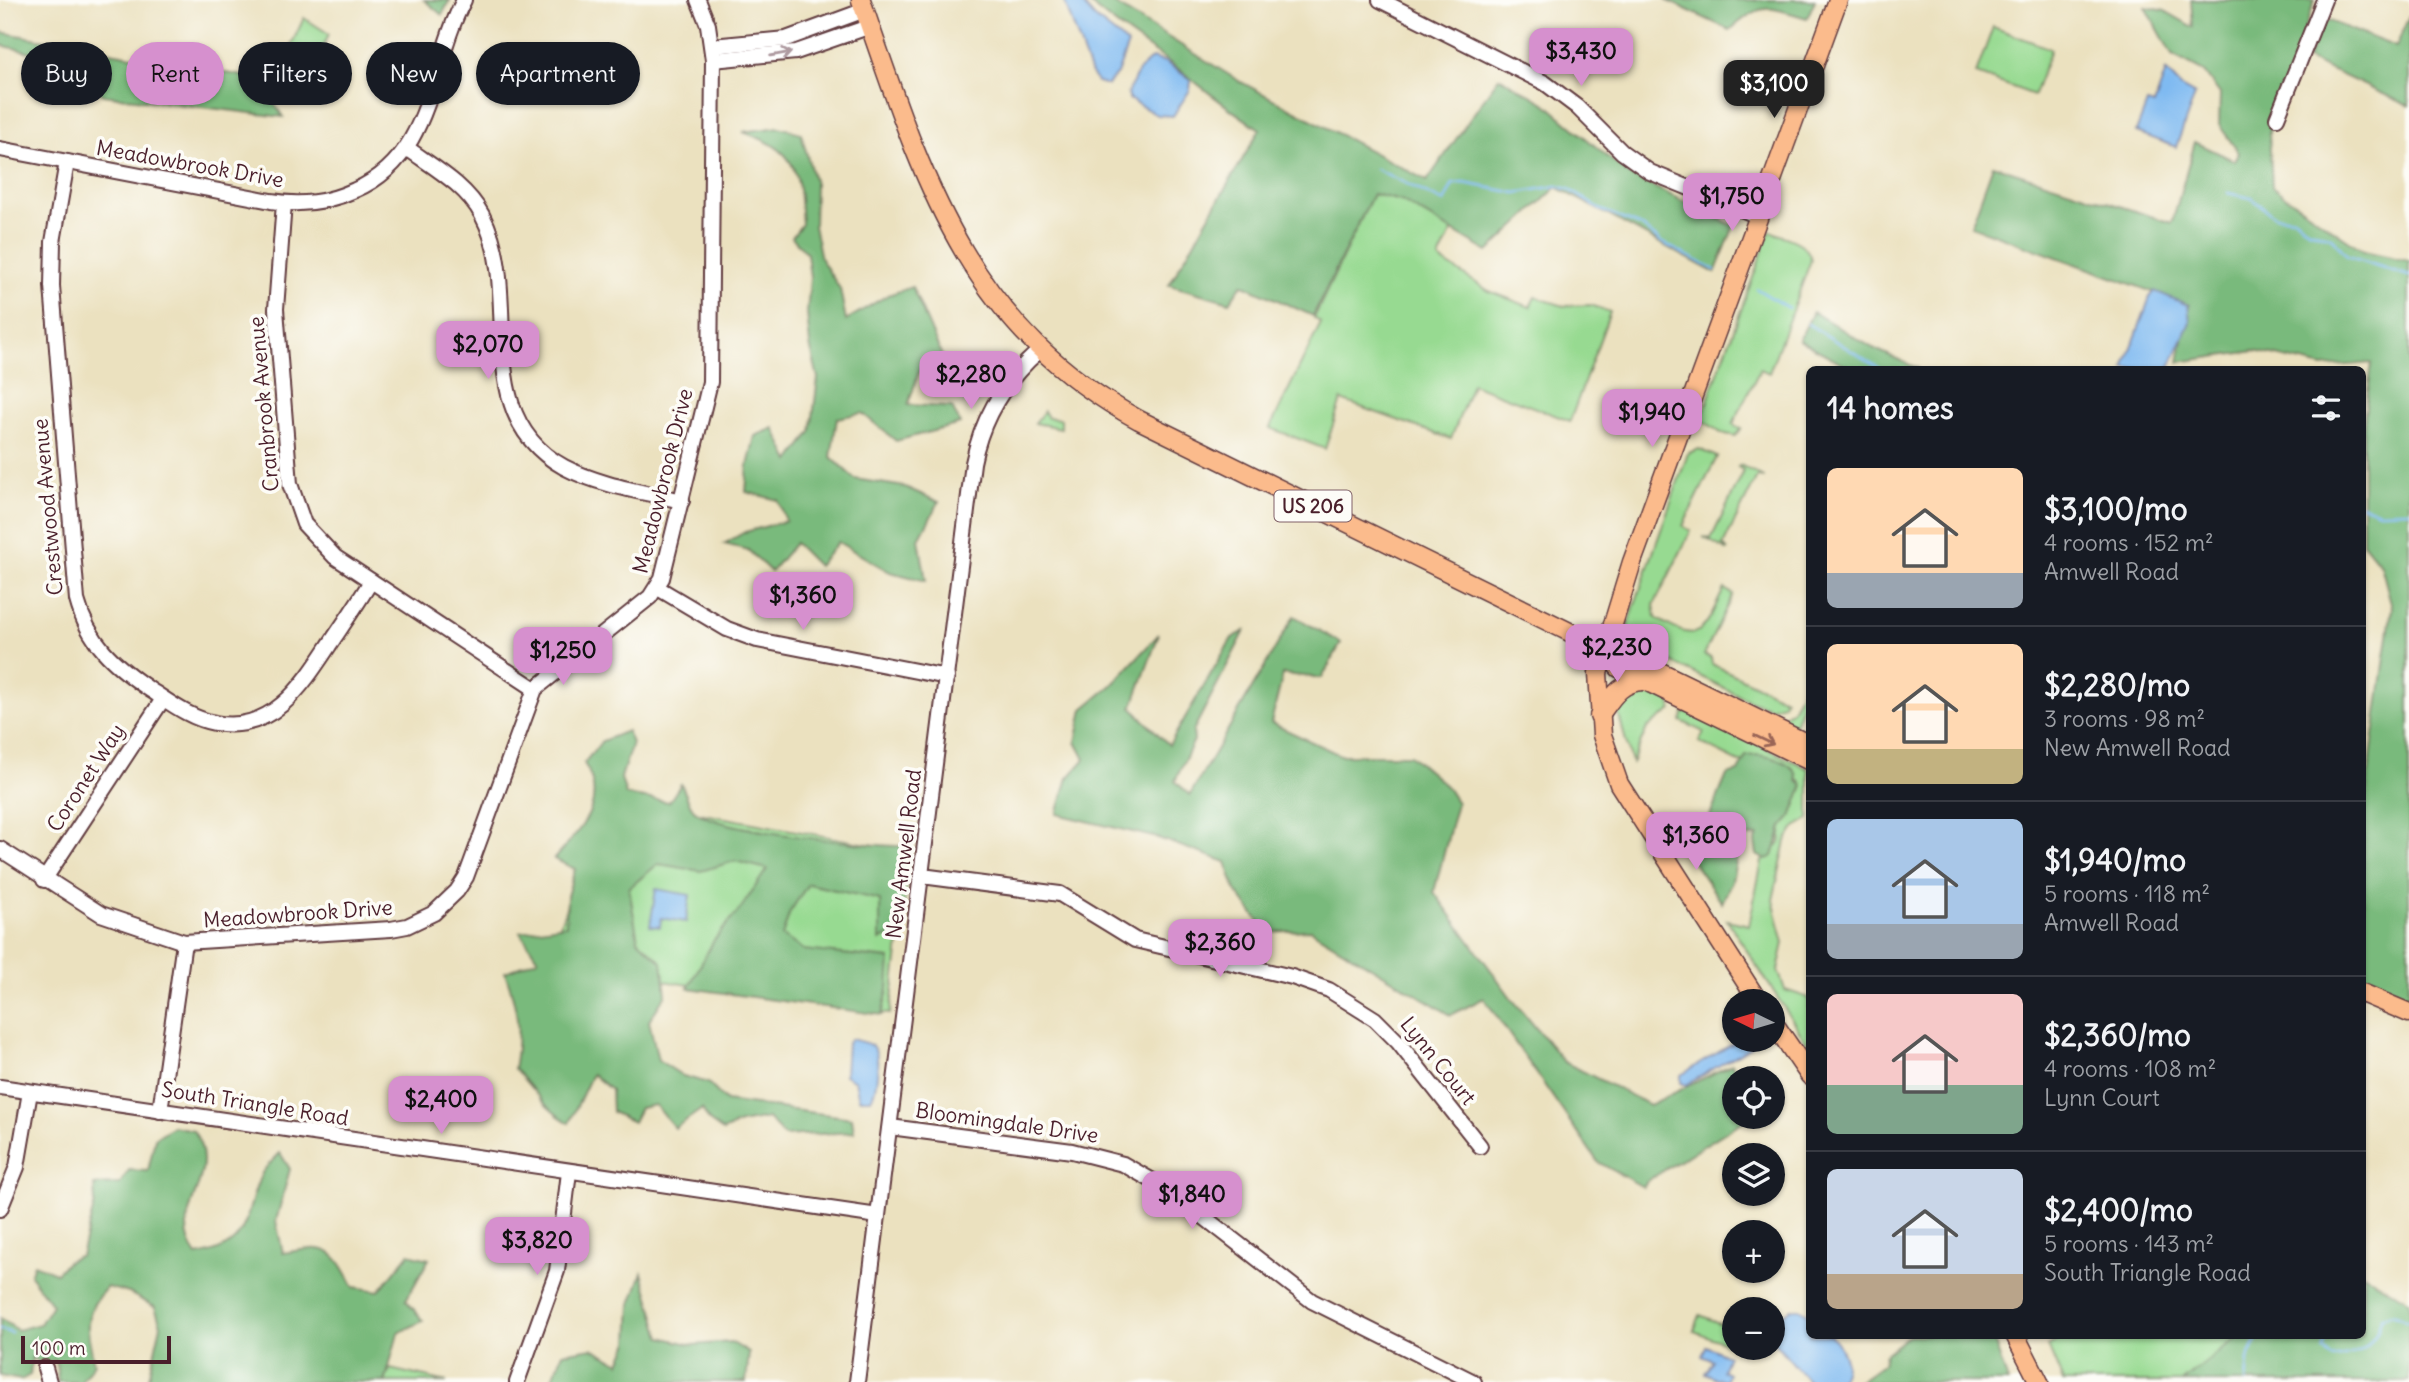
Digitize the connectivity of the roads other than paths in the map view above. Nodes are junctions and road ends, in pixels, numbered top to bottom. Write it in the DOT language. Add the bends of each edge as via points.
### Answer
graph roads {
  1 [pos="464,0"];
  2 [pos="698,0"];
  3 [pos="1380,0"];
  4 [pos="1838,0"];
  5 [pos="2324,0"];
  6 [pos="866,12"];
  7 [pos="713,53"];
  8 [pos="2277,118"];
  9 [pos="407,148"];
  10 [pos="0,149"];
  11 [pos="67,162"];
  12 [pos="284,203"];
  13 [pos="1758,216"];
  14 [pos="1040,350"];
  15 [pos="682,501"];
  16 [pos="371,581"];
  17 [pos="658,588"];
  18 [pos="1604,649"];
  19 [pos="947,677"];
  20 [pos="1643,681"];
  21 [pos="535,689"];
  22 [pos="163,699"];
  23 [pos="1599,716"];
  24 [pos="1806,743"];
  25 [pos="1806,759"];
  26 [pos="0,849"];
  27 [pos="922,876"];
  28 [pos="44,880"];
  29 [pos="184,942"];
  30 [pos="1750,989"];
  31 [pos="2366,995"];
  32 [pos="2366,1005"];
  33 [pos="2409,1013"];
  34 [pos="2409,1021"];
  35 [pos="1785,1040"];
  36 [pos="1806,1070"];
  37 [pos="0,1087"];
  38 [pos="30,1092"];
  39 [pos="160,1111"];
  40 [pos="890,1127"];
  41 [pos="1480,1146"];
  42 [pos="569,1172"];
  43 [pos="0,1209"];
  44 [pos="878,1216"];
  45 [pos="2017,1339"];
  46 [pos="1469,1381"];
  47 [pos="517,1382"];
  48 [pos="857,1382"];
  49 [pos="2039,1382"];
  1 -- 9 [label="street, Meadowbrook Drive" via="424,116"];
  2 -- 7 [label="street, Meadowbrook Drive"];
  3 -- 13 [label="street" via="1545,83 1650,172"];
  4 -- 13 [label="main road"];
  5 -- 8 [label="street"];
  6 -- 7 [label="street" via="786,38"];
  6 -- 14 [label="main road, US 206" via="951,233 985,288"];
  7 -- 15 [label="street, Meadowbrook Drive" via="710,382"];
  9 -- 12 [label="street, Meadowbrook Drive" via="359,188 328,200"];
  9 -- 15 [label="street" via="461,189 487,226 495,253 506,383 516,416 533,443 575,472"];
  10 -- 11 [label="street, Meadowbrook Drive"];
  11 -- 12 [label="street, Meadowbrook Drive"];
  11 -- 22 [label="street, Crestwood Avenue" via="53,242 52,286 77,600 88,631 105,655"];
  12 -- 16 [label="street, Cranbrook Avenue" via="276,309 290,484 301,517 314,537"];
  13 -- 18 [label="main road"];
  14 -- 18 [label="main road, US 206" via="1096,396 1139,420"];
  14 -- 19 [label="street, New Amwell Road" via="1004,388 977,443"];
  15 -- 17 [label="street, Meadowbrook Drive"];
  16 -- 21 [label="street, Cranbrook Avenue"];
  16 -- 22 [label="street, Crestwood Avenue" via="304,683 272,713 244,723 215,723"];
  17 -- 19 [label="street" via="720,625 758,640"];
  17 -- 21 [label="street, Meadowbrook Drive"];
  18 -- 20 [label="main road, US 206" via="1619,668"];
  18 -- 23 [label="main road" via="1598,673"];
  18 -- 24 [label="main road, US 206" via="1636,660"];
  19 -- 27 [label="street, New Amwell Road"];
  20 -- 23 [label="main road" via="1628,682"];
  20 -- 25 [label="main road, US 206, one-way"];
  21 -- 29 [label="street, Meadowbrook Drive" via="466,877 433,913 391,929"];
  22 -- 28 [label="street, Coronet Way"];
  23 -- 30 [label="main road" via="1608,755 1628,801"];
  26 -- 28 [label="street, Meadowbrook Drive"];
  27 -- 40 [label="street, New Amwell Road"];
  27 -- 41 [label="street, Lynn Court" via="1060,894 1135,940 1329,990 1388,1031"];
  28 -- 29 [label="street, Meadowbrook Drive" via="101,914"];
  29 -- 39 [label="street"];
  31 -- 33 [label="main road"];
  32 -- 34 [label="main road"];
  35 -- 36 [label="main road"];
  37 -- 38 [label="street, South Triangle Road"];
  38 -- 39 [label="street, South Triangle Road"];
  38 -- 43 [label="street" via="17,1167"];
  39 -- 42 [label="street, South Triangle Road"];
  40 -- 44 [label="street, New Amwell Road"];
  40 -- 46 [label="street, Bloomingdale Drive" via="1072,1151 1123,1164 1169,1190 1312,1301"];
  42 -- 44 [label="street, South Triangle Road"];
  42 -- 47 [label="street" via="557,1271"];
  44 -- 48 [label="street, New Amwell Road"];
  45 -- 49 [label="main road"];
}
